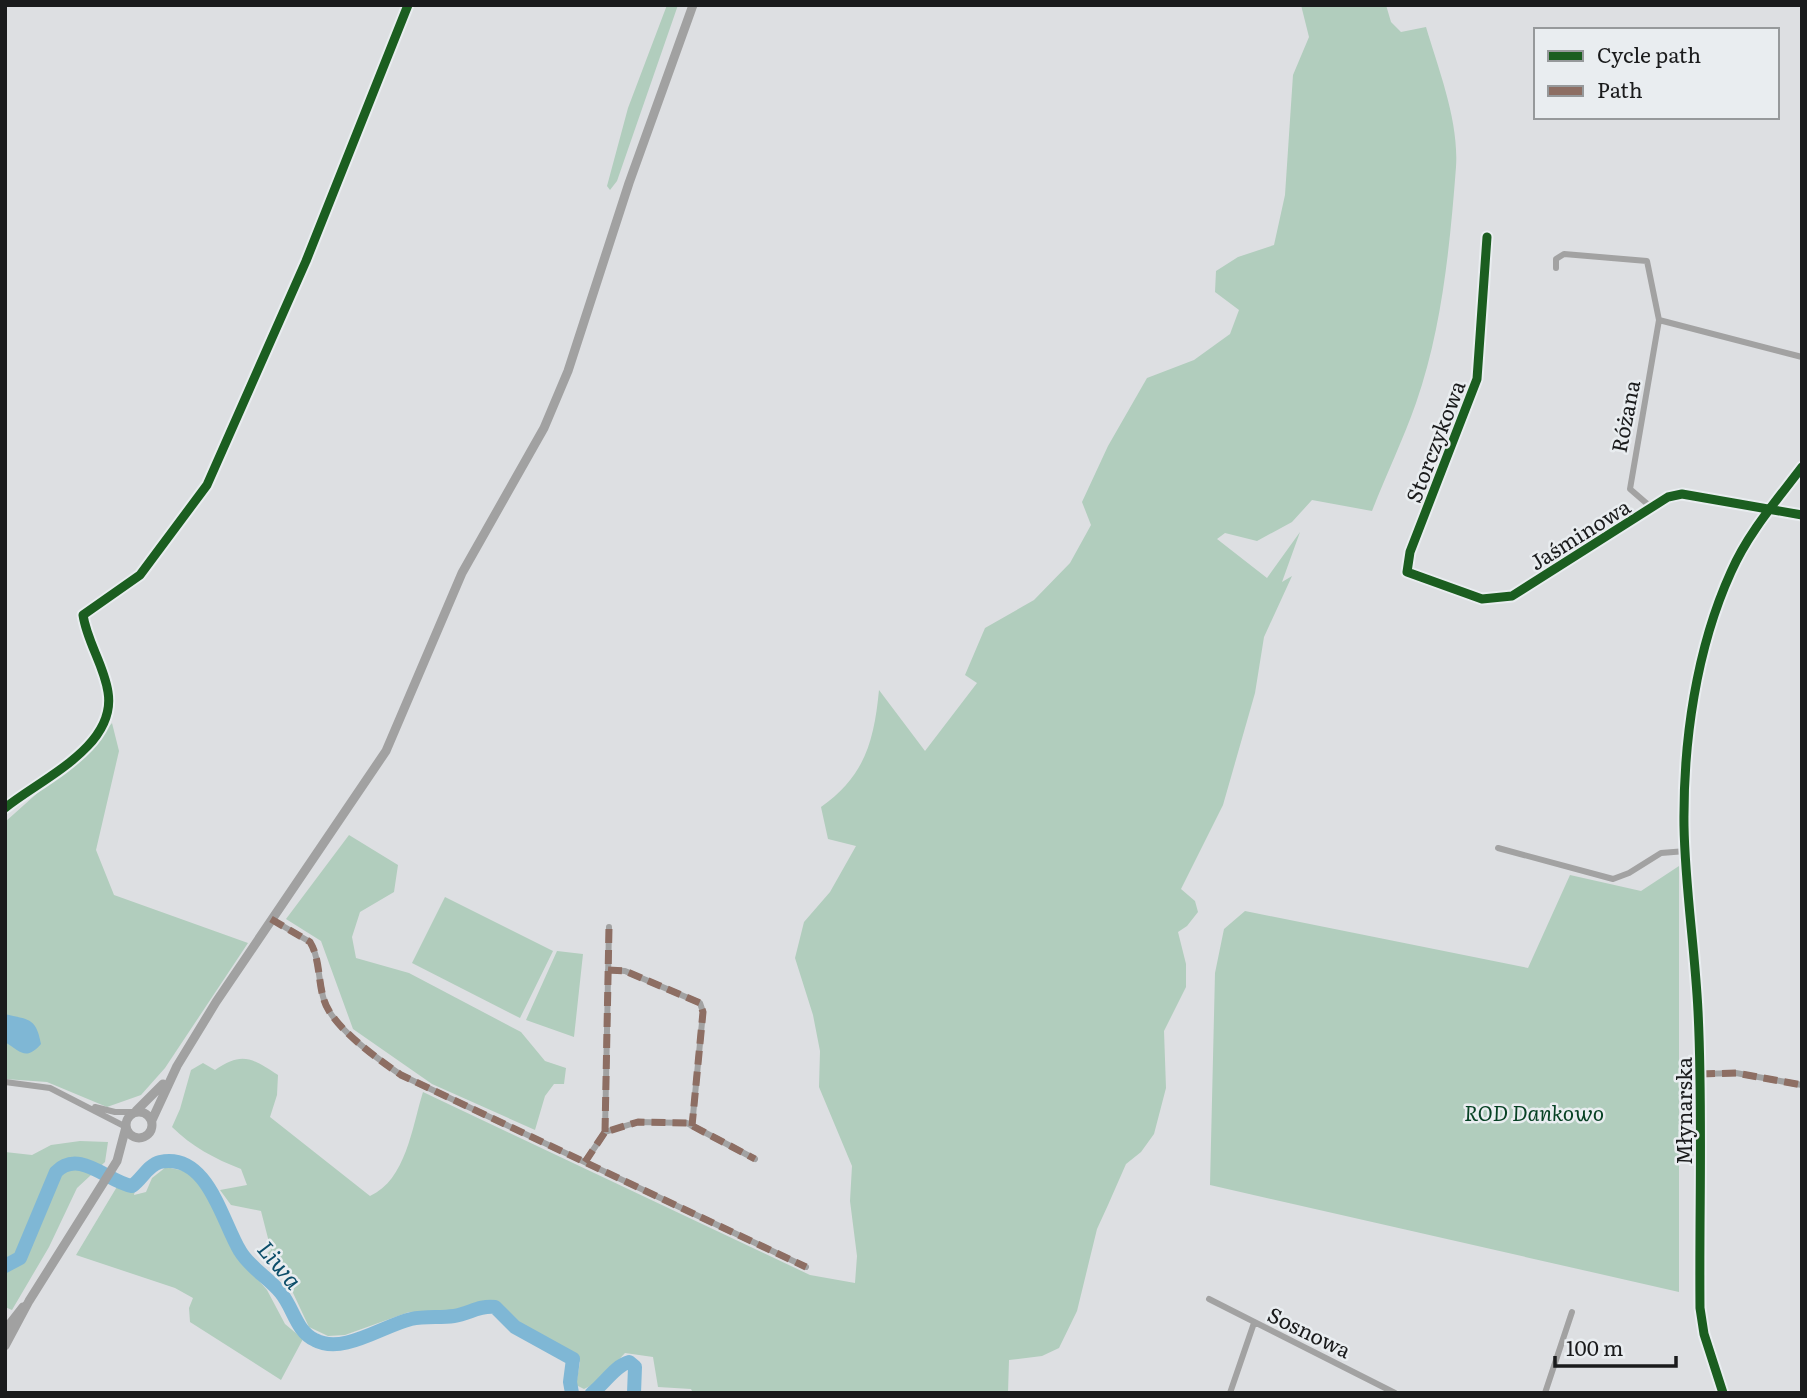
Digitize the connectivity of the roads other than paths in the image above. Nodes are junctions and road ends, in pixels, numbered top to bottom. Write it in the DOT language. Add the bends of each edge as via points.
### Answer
graph roads {
  1 [pos="408,5"];
  2 [pos="694,5"];
  3 [pos="1487,237"];
  4 [pos="1556,268"];
  5 [pos="1659,320"];
  6 [pos="1802,357"];
  7 [pos="1802,467"];
  8 [pos="1652,508"];
  9 [pos="1770,510"];
  10 [pos="1802,515"];
  11 [pos="1408,572"];
  12 [pos="5,808"];
  13 [pos="1498,848"];
  14 [pos="1686,850"];
  15 [pos="271,919"];
  16 [pos="609,927"];
  17 [pos="608,970"];
  18 [pos="177,1066"];
  19 [pos="1700,1074"];
  20 [pos="5,1082"];
  21 [pos="1802,1085"];
  22 [pos="89,1106"];
  23 [pos="135,1112"];
  24 [pos="152,1120"];
  25 [pos="692,1126"];
  26 [pos="126,1128"];
  27 [pos="605,1132"];
  28 [pos="140,1138"];
  29 [pos="755,1159"];
  30 [pos="117,1161"];
  31 [pos="585,1162"];
  32 [pos="806,1268"];
  33 [pos="1209,1299"];
  34 [pos="29,1301"];
  35 [pos="1573,1312"];
  36 [pos="1254,1324"];
  37 [pos="5,1330"];
  38 [pos="5,1346"];
  39 [pos="1230,1393"];
  40 [pos="1395,1393"];
  41 [pos="1545,1393"];
  42 [pos="1723,1393"];
  1 -- 12 [label="street" via="306,261 207,485 140,575 83,615 99,657 109,715 97,738"];
  2 -- 15 [label="main road" via="629,183 568,371 544,428 462,573 386,751"];
  3 -- 11 [label="street, Storczykowa" via="1477,379 1410,552"];
  4 -- 5 [label="street, Różana" via="1556,258 1564,254 1647,261"];
  5 -- 6 [label="street"];
  5 -- 8 [label="street, Różana" via="1630,480 1630,489"];
  7 -- 9 [label="main road, Młynarska"];
  8 -- 9 [label="street, Jaśminowa" via="1682,494"];
  8 -- 11 [label="street, Jaśminowa" via="1512,596 1482,599"];
  9 -- 10 [label="street, Jaśminowa"];
  9 -- 14 [label="main road, Młynarska" via="1731,572 1706,650 1688,738"];
  13 -- 14 [label="street" via="1613,879 1661,853"];
  14 -- 19 [label="main road, Młynarska"];
  15 -- 18 [label="main road"];
  15 -- 31 [label="street" via="310,942 330,1013 385,1063 417,1084"];
  16 -- 17 [label="street"];
  17 -- 25 [label="street" via="625,971 700,1003 704,1012"];
  17 -- 27 [label="street"];
  18 -- 23 [label="main road"];
  18 -- 24 [label="main road"];
  19 -- 21 [label="street" via="1736,1073"];
  19 -- 42 [label="main road, Młynarska" via="1700,1308"];
  20 -- 22 [label="street" via="40,1085"];
  22 -- 23 [label="street"];
  22 -- 26 [label="street"];
  23 -- 24 [label="main road"];
  23 -- 26 [label="main road"];
  24 -- 28 [label="main road" via="151,1132"];
  25 -- 27 [label="street" via="638,1122"];
  25 -- 29 [label="street"];
  26 -- 28 [label="main road"];
  26 -- 30 [label="main road"];
  27 -- 31 [label="street"];
  28 -- 30 [label="main road"];
  30 -- 34 [label="main road"];
  31 -- 32 [label="street"];
  33 -- 36 [label="street, Sosnowa"];
  34 -- 37 [label="main road"];
  34 -- 38 [label="main road"];
  35 -- 41 [label="street"];
  36 -- 39 [label="street"];
  36 -- 40 [label="street, Sosnowa"];
}
